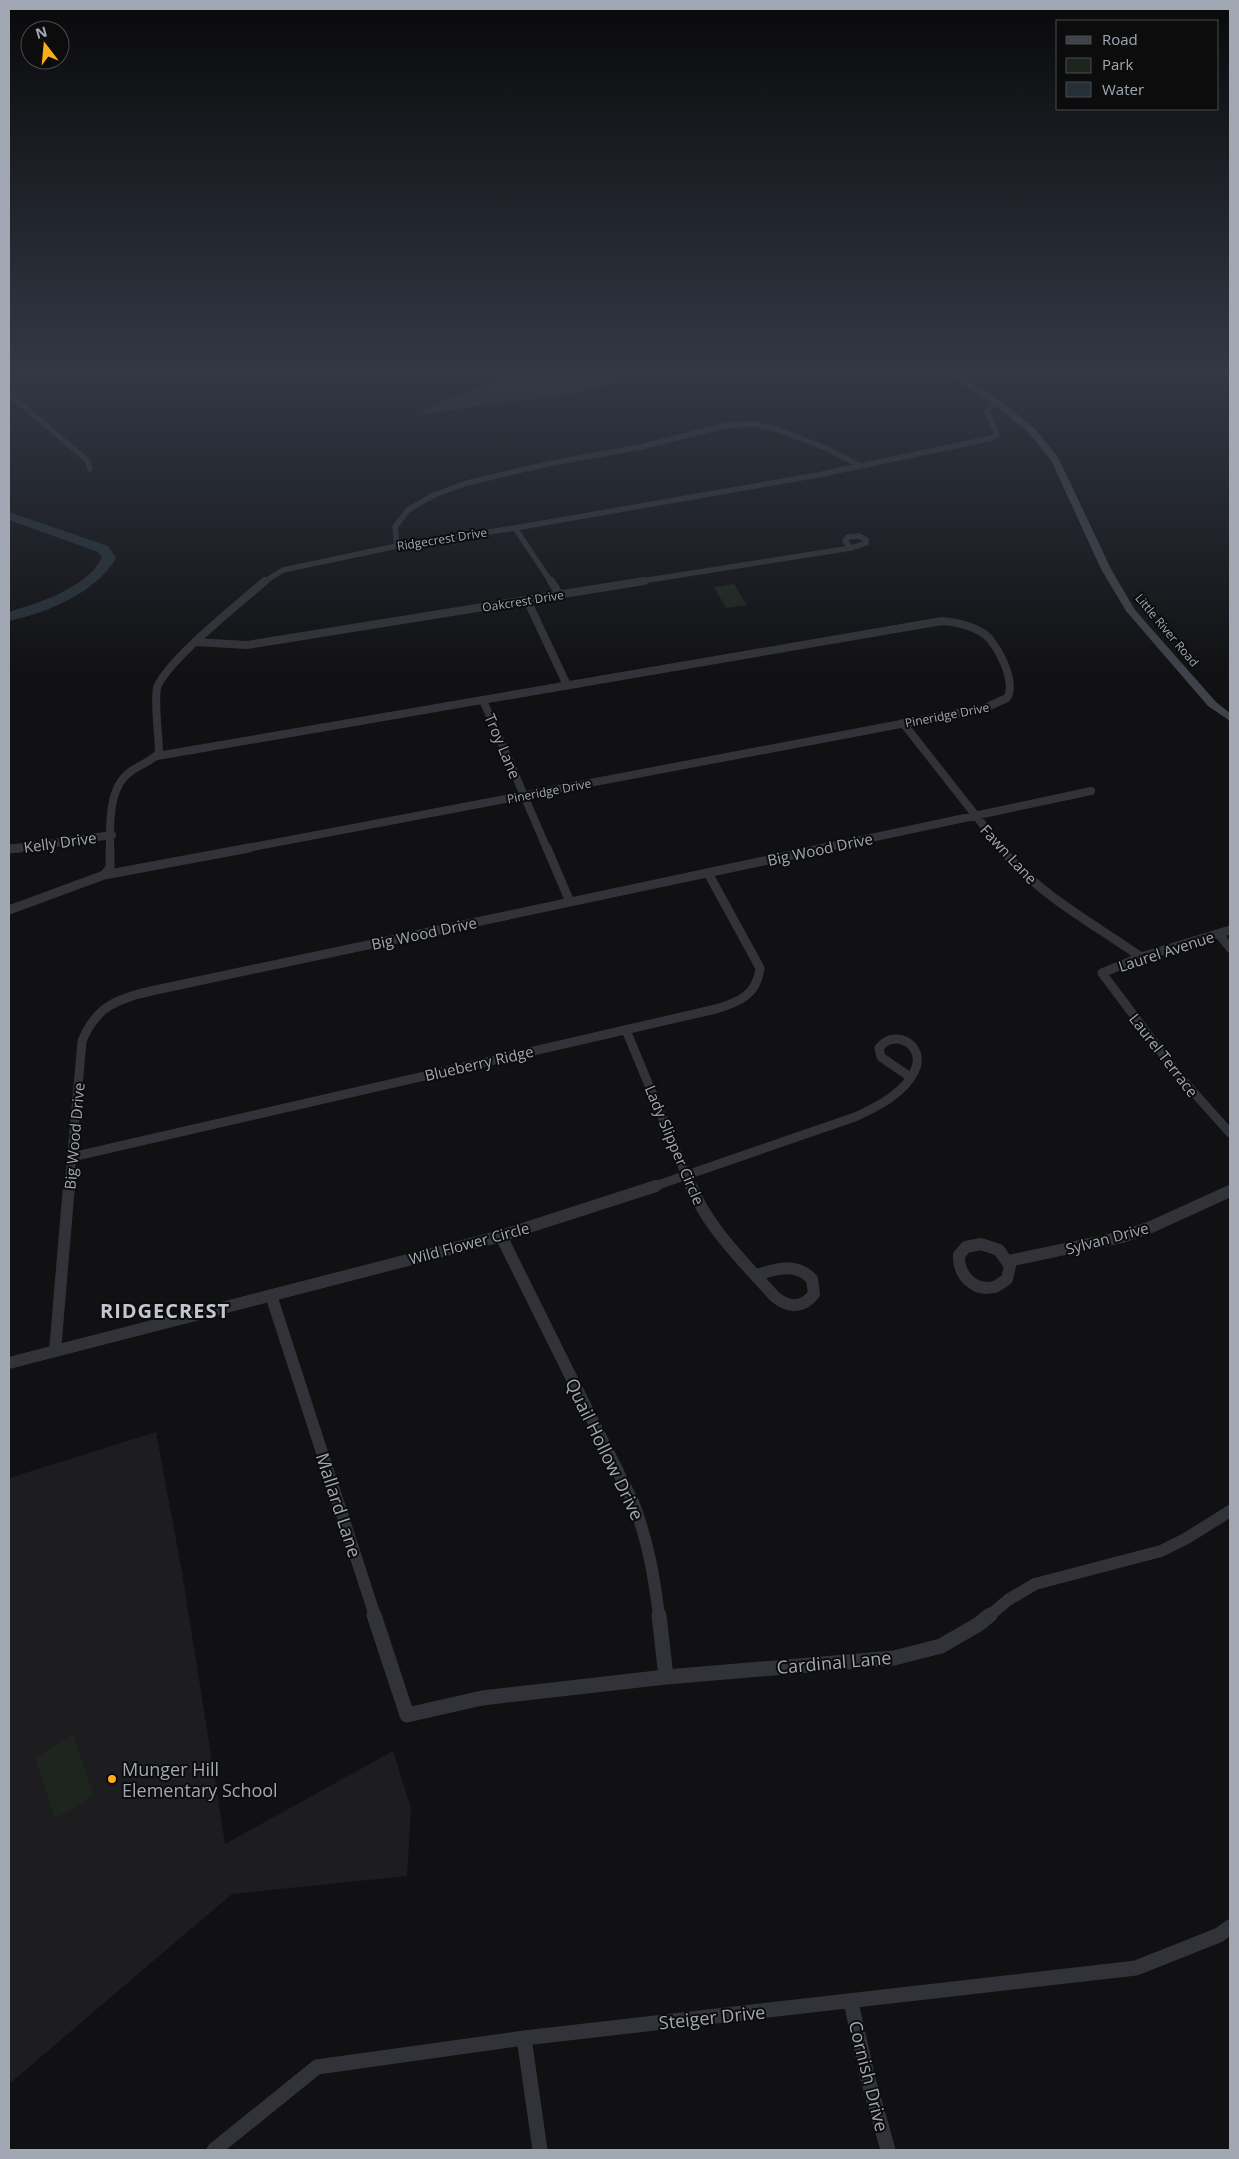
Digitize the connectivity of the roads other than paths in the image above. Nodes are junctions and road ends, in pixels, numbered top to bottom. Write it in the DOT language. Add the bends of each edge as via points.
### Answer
graph roads {
  1 [pos="506,472"];
  2 [pos="829,472"];
  3 [pos="1061,472"];
  4 [pos="515,528"];
  5 [pos="397,546"];
  6 [pos="851,548"];
  7 [pos="560,595"];
  8 [pos="527,600"];
  9 [pos="195,642"];
  10 [pos="567,685"];
  11 [pos="483,700"];
  12 [pos="1230,718"];
  13 [pos="903,723"];
  14 [pos="157,756"];
  15 [pos="1091,792"];
  16 [pos="524,796"];
  17 [pos="975,816"];
  18 [pos="112,835"];
  19 [pos="9,849"];
  20 [pos="708,873"];
  21 [pos="104,875"];
  22 [pos="570,902"];
  23 [pos="9,910"];
  24 [pos="1230,930"];
  25 [pos="1219,934"];
  26 [pos="1230,948"];
  27 [pos="1142,957"];
  28 [pos="1102,973"];
  29 [pos="626,1030"];
  30 [pos="910,1077"];
  31 [pos="1230,1133"];
  32 [pos="72,1157"];
  33 [pos="686,1175"];
  34 [pos="1230,1191"];
  35 [pos="500,1236"];
  36 [pos="1008,1261"];
  37 [pos="756,1276"];
  38 [pos="271,1295"];
  39 [pos="55,1352"];
  40 [pos="9,1363"];
  41 [pos="1230,1511"];
  42 [pos="666,1677"];
  43 [pos="407,1715"];
  44 [pos="1230,1927"];
  45 [pos="851,2002"];
  46 [pos="524,2038"];
  47 [pos="214,2150"];
  48 [pos="540,2150"];
  49 [pos="888,2150"];
  1 -- 5 [label="street" via="430,498 410,509 395,527"];
  2 -- 4 [label="street, Ridgecrest Drive"];
  3 -- 12 [label="main road, Little River Road" via="1106,569 1131,611 1212,704"];
  4 -- 5 [label="street, Ridgecrest Drive"];
  4 -- 7 [label="street"];
  5 -- 9 [label="street, Ridgecrest Drive" via="279,572"];
  6 -- 7 [label="street, Oakcrest Drive"];
  7 -- 8 [label="street, Oakcrest Drive"];
  8 -- 9 [label="street, Oakcrest Drive" via="247,645"];
  8 -- 10 [label="street"];
  9 -- 14 [label="street, Ridgecrest Drive" via="165,673 157,689 160,753"];
  10 -- 11 [label="street, Pineridge Drive"];
  10 -- 13 [label="street, Pineridge Drive" via="929,622 958,622 988,636 999,652 1011,684 1006,699 985,708"];
  11 -- 14 [label="street, Pineridge Drive"];
  11 -- 16 [label="street, Troy Lane"];
  13 -- 16 [label="street, Pineridge Drive"];
  13 -- 17 [label="street, Fawn Lane"];
  14 -- 18 [label="street" via="135,768 118,787 114,795"];
  15 -- 17 [label="street, Big Wood Drive"];
  16 -- 21 [label="street, Pineridge Drive"];
  16 -- 22 [label="street, Troy Lane"];
  17 -- 20 [label="street, Big Wood Drive"];
  17 -- 27 [label="street, Fawn Lane" via="1027,876"];
  18 -- 19 [label="street, Kelly Drive"];
  18 -- 21 [label="street" via="110,868"];
  20 -- 22 [label="street, Big Wood Drive"];
  20 -- 29 [label="street, Blueberry Ridge" via="756,958 760,968 758,983 743,999 730,1005"];
  21 -- 23 [label="street, Pineridge Drive"];
  22 -- 32 [label="street, Big Wood Drive" via="136,994 110,1004 91,1020 82,1041"];
  24 -- 25 [label="street, Laurel Avenue"];
  25 -- 26 [label="street"];
  25 -- 27 [label="street, Laurel Avenue"];
  27 -- 28 [label="street, Laurel Avenue"];
  28 -- 31 [label="street, Laurel Terrace" via="1180,1076"];
  29 -- 32 [label="street, Blueberry Ridge"];
  29 -- 33 [label="street, Lady Slipper Circle"];
  30 -- 33 [label="street, Wild Flower Circle" via="890,1100 867,1112"];
  32 -- 39 [label="street, Big Wood Drive"];
  33 -- 35 [label="street, Wild Flower Circle"];
  33 -- 37 [label="street, Lady Slipper Circle" via="706,1216"];
  34 -- 36 [label="street, Sylvan Drive" via="1122,1237"];
  35 -- 38 [label="street, Wild Flower Circle"];
  35 -- 42 [label="street, Quail Hollow Drive" via="633,1502 646,1535 654,1572"];
  36 -- 36 [label="street" via="1007,1279 1000,1286 990,1288 968,1281 960,1272 958,1262 962,1250 981,1244 997,1249"];
  37 -- 37 [label="street, Lady Slipper Circle" via="788,1267 800,1268 812,1279 814,1294 801,1305 783,1303"];
  38 -- 39 [label="street, Wild Flower Circle"];
  38 -- 43 [label="street, Mallard Lane"];
  39 -- 40 [label="street, Wild Flower Circle"];
  41 -- 42 [label="street, Cardinal Lane" via="1161,1551 1035,1584 1008,1600 979,1624 941,1646 894,1658"];
  42 -- 43 [label="street, Cardinal Lane" via="482,1698"];
  44 -- 45 [label="street, Steiger Drive" via="1219,1935 1136,1968"];
  45 -- 46 [label="street, Steiger Drive"];
  45 -- 49 [label="street, Cornish Drive"];
  46 -- 47 [label="street, Steiger Drive" via="317,2067"];
  46 -- 48 [label="street"];
}
